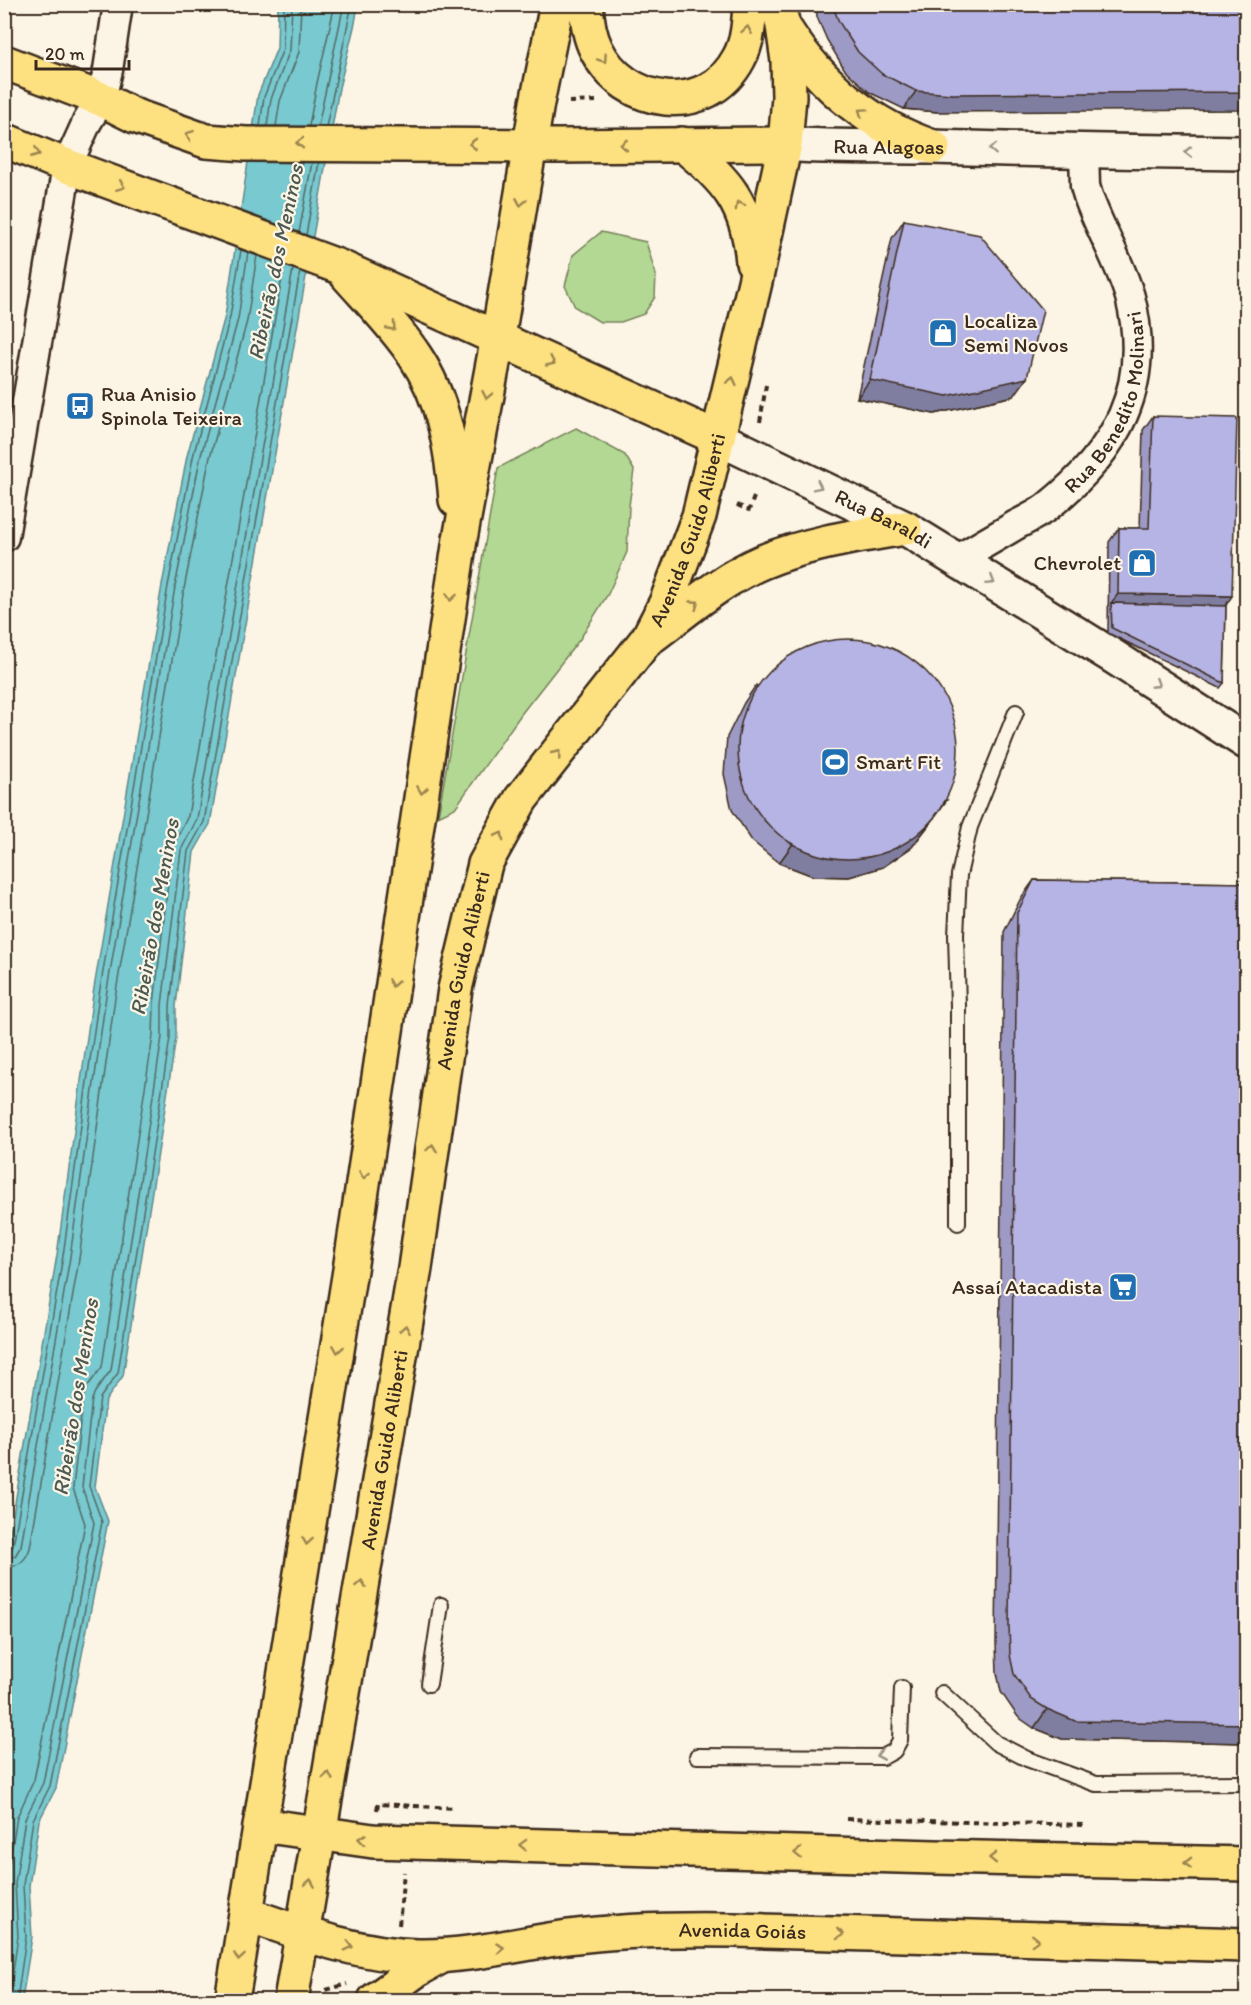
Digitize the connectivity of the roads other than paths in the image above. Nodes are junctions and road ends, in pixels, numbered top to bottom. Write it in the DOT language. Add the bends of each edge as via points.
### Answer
graph roads {
  1 [pos="118,4"];
  2 [pos="557,4"];
  3 [pos="586,4"];
  4 [pos="750,4"];
  5 [pos="781,15"];
  6 [pos="4,62"];
  7 [pos="101,99"];
  8 [pos="4,140"];
  9 [pos="682,144"];
  10 [pos="785,144"];
  11 [pos="531,145"];
  12 [pos="933,147"];
  13 [pos="1084,151"];
  14 [pos="1246,153"];
  15 [pos="67,166"];
  16 [pos="336,266"];
  17 [pos="755,282"];
  18 [pos="498,337"];
  19 [pos="718,438"];
  20 [pos="905,528"];
  21 [pos="4,537"];
  22 [pos="459,539"];
  23 [pos="957,560"];
  24 [pos="648,638"];
  25 [pos="1016,712"];
  26 [pos="1246,742"];
  27 [pos="958,1223"];
  28 [pos="441,1605"];
  29 [pos="429,1684"];
  30 [pos="902,1688"];
  31 [pos="942,1694"];
  32 [pos="697,1756"];
  33 [pos="1246,1783"];
  34 [pos="261,1825"];
  35 [pos="318,1833"];
  36 [pos="1246,1864"];
  37 [pos="246,1914"];
  38 [pos="302,1933"];
  39 [pos="1246,1945"];
  40 [pos="442,1956"];
  41 [pos="232,2001"];
  42 [pos="291,2001"];
  43 [pos="375,2001"];
  1 -- 7 [label="street"];
  2 -- 11 [label="main road"];
  3 -- 4 [label="main road, one-way" via="593,41 612,73 633,89 669,99 699,94 731,70 744,48"];
  5 -- 10 [label="main road, Avenida Guido Aliberti" via="789,98"];
  12 -- 5 [label="main road, one-way" via="904,136 851,104 811,65"];
  6 -- 7 [label="main road, Rua Alagoas"];
  11 -- 7 [label="main road, Rua Alagoas, one-way" via="206,141 135,116"];
  7 -- 15 [label="street"];
  8 -- 15 [label="main road, Rua Baraldi, one-way"];
  9 -- 10 [label="main road, Rua Alagoas"];
  9 -- 11 [label="main road, Rua Alagoas, one-way"];
  17 -- 9 [label="main road, one-way" via="749,231 738,203 718,175"];
  10 -- 12 [label="street, Rua Alagoas"];
  10 -- 17 [label="main road, Avenida Guido Aliberti"];
  11 -- 18 [label="main road, one-way"];
  13 -- 12 [label="street, Rua Alagoas, one-way"];
  14 -- 13 [label="street, Rua Alagoas, one-way"];
  13 -- 23 [label="street, Rua Benedito Molinari" via="1088,196 1133,312 1136,349 1128,402 1105,449 1085,473 1046,508"];
  15 -- 16 [label="main road, Rua Baraldi, one-way"];
  15 -- 21 [label="street"];
  16 -- 18 [label="main road, Rua Baraldi"];
  16 -- 22 [label="main road, one-way" via="401,336 430,383 449,441"];
  19 -- 17 [label="main road, Avenida Guido Aliberti, one-way"];
  18 -- 19 [label="main road, Rua Baraldi, one-way"];
  18 -- 22 [label="main road, one-way"];
  19 -- 20 [label="street, Rua Baraldi, one-way"];
  19 -- 24 [label="main road, Avenida Guido Aliberti" via="699,516 666,603"];
  20 -- 23 [label="street, Rua Baraldi"];
  24 -- 20 [label="main road, one-way" via="717,588 761,563 833,540"];
  22 -- 34 [label="main road, one-way" via="348,1282"];
  23 -- 26 [label="street, Rua Baraldi, one-way"];
  35 -- 24 [label="main road, Avenida Guido Aliberti, one-way" via="415,1268 455,989 485,864 521,799"];
  25 -- 27 [label="lane" via="970,826 959,875"];
  28 -- 29 [label="lane"];
  30 -- 32 [label="lane, one-way" via="900,1740 894,1751 883,1757"];
  31 -- 33 [label="lane" via="996,1743 1027,1759 1096,1784"];
  34 -- 35 [label="main road"];
  34 -- 37 [label="main road"];
  36 -- 35 [label="main road, one-way" via="373,1841"];
  38 -- 35 [label="main road, Avenida Guido Aliberti, one-way"];
  37 -- 38 [label="main road, Avenida Goiás"];
  37 -- 41 [label="main road, one-way"];
  38 -- 40 [label="main road, Avenida Goiás, one-way" via="396,1955"];
  38 -- 42 [label="main road, Avenida Guido Aliberti"];
  40 -- 39 [label="main road, Avenida Goiás, one-way" via="653,1929"];
  40 -- 43 [label="main road"];
}
